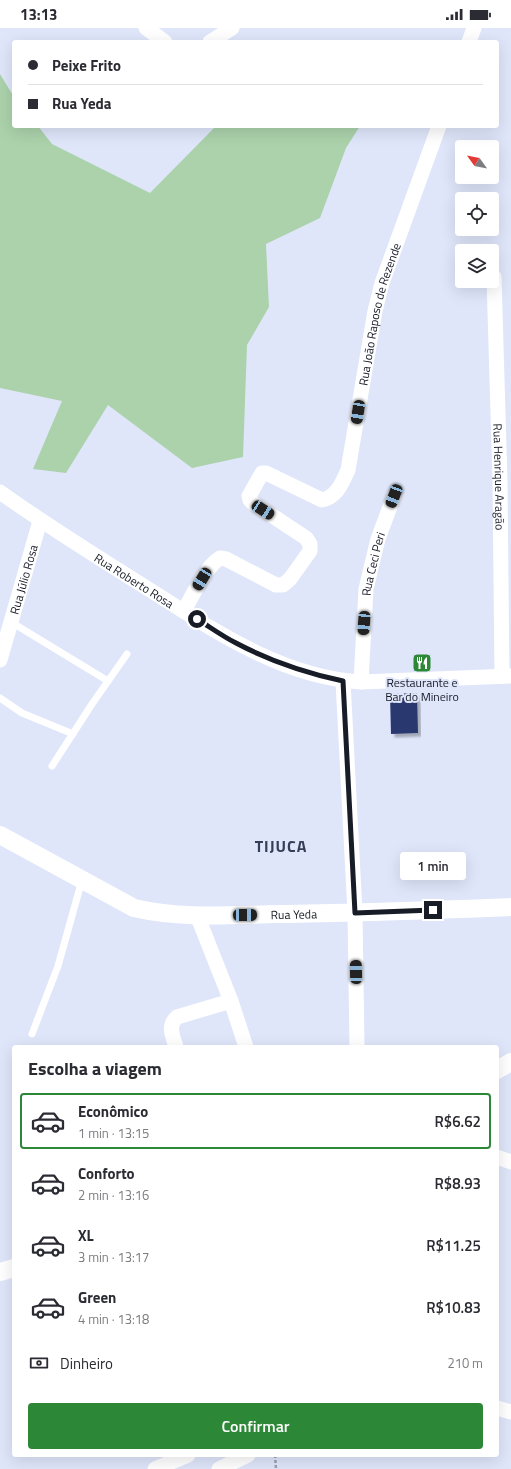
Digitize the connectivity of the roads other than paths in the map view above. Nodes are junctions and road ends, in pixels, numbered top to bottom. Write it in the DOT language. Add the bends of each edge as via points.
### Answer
graph roads {
  1 [pos="146,28"];
  2 [pos="232,28"];
  3 [pos="474,28"];
  4 [pos="162,40"];
  5 [pos="213,40"];
  6 [pos="470,40"];
  7 [pos="437,128"];
  8 [pos="494,288"];
  9 [pos="0,492"];
  10 [pos="394,496"];
  11 [pos="40,521"];
  12 [pos="184,611"];
  13 [pos="6,619"];
  14 [pos="127,654"];
  15 [pos="0,660"];
  16 [pos="506,676"];
  17 [pos="108,681"];
  18 [pos="343,681"];
  19 [pos="361,682"];
  20 [pos="0,698"];
  21 [pos="73,734"];
  22 [pos="52,766"];
  23 [pos="0,835"];
  24 [pos="82,880"];
  25 [pos="511,907"];
  26 [pos="355,913"];
  27 [pos="197,915"];
  28 [pos="231,1001"];
  29 [pos="32,1034"];
  30 [pos="175,1045"];
  31 [pos="245,1045"];
  32 [pos="357,1045"];
  33 [pos="511,1062"];
  34 [pos="499,1069"];
  35 [pos="499,1158"];
  36 [pos="511,1162"];
  37 [pos="12,1269"];
  38 [pos="0,1272"];
  39 [pos="499,1409"];
  40 [pos="511,1412"];
  41 [pos="183,1457"];
  42 [pos="244,1457"];
  43 [pos="155,1469"];
  44 [pos="220,1469"];
  1 -- 4 [label="street"];
  2 -- 5 [label="street"];
  3 -- 6 [label="street"];
  7 -- 12 [label="street, Rua João Raposo de Rezende" via="382,282 348,470 340,488 330,498 322,500 262,473 248,496 253,503 306,538 310,544 310,551 283,585 276,585 220,558 209,568"];
  8 -- 16 [label="street, Rua Henrique Aragão"];
  9 -- 11 [label="street, Rua Roberto Rosa"];
  10 -- 19 [label="street, Rua Ceci Peri" via="378,539 366,589"];
  11 -- 12 [label="street, Rua Roberto Rosa"];
  11 -- 13 [label="street, Rua Júlio Rosa"];
  12 -- 18 [label="street, Rua Roberto Rosa" via="236,643 284,665"];
  13 -- 15 [label="street, Rua Júlio Rosa"];
  13 -- 17 [label="lane"];
  14 -- 17 [label="lane"];
  16 -- 19 [label="street, Rua Roberto Rosa"];
  17 -- 21 [label="lane"];
  18 -- 19 [label="street, Rua Roberto Rosa"];
  18 -- 26 [label="street"];
  20 -- 21 [label="lane" via="22,712"];
  21 -- 22 [label="lane"];
  23 -- 24 [label="street, Rua Yeda"];
  24 -- 27 [label="street, Rua Yeda" via="134,908 156,913"];
  24 -- 29 [label="lane" via="58,966"];
  25 -- 26 [label="street, Rua Yeda"];
  26 -- 27 [label="street, Rua Yeda"];
  26 -- 32 [label="street"];
  27 -- 28 [label="street"];
  28 -- 30 [label="street" via="173,1020 171,1028"];
  28 -- 31 [label="street"];
  33 -- 34 [label="street"];
  35 -- 36 [label="street"];
  37 -- 38 [label="street"];
  39 -- 40 [label="street"];
  41 -- 43 [label="street"];
  42 -- 44 [label="street"];
}
